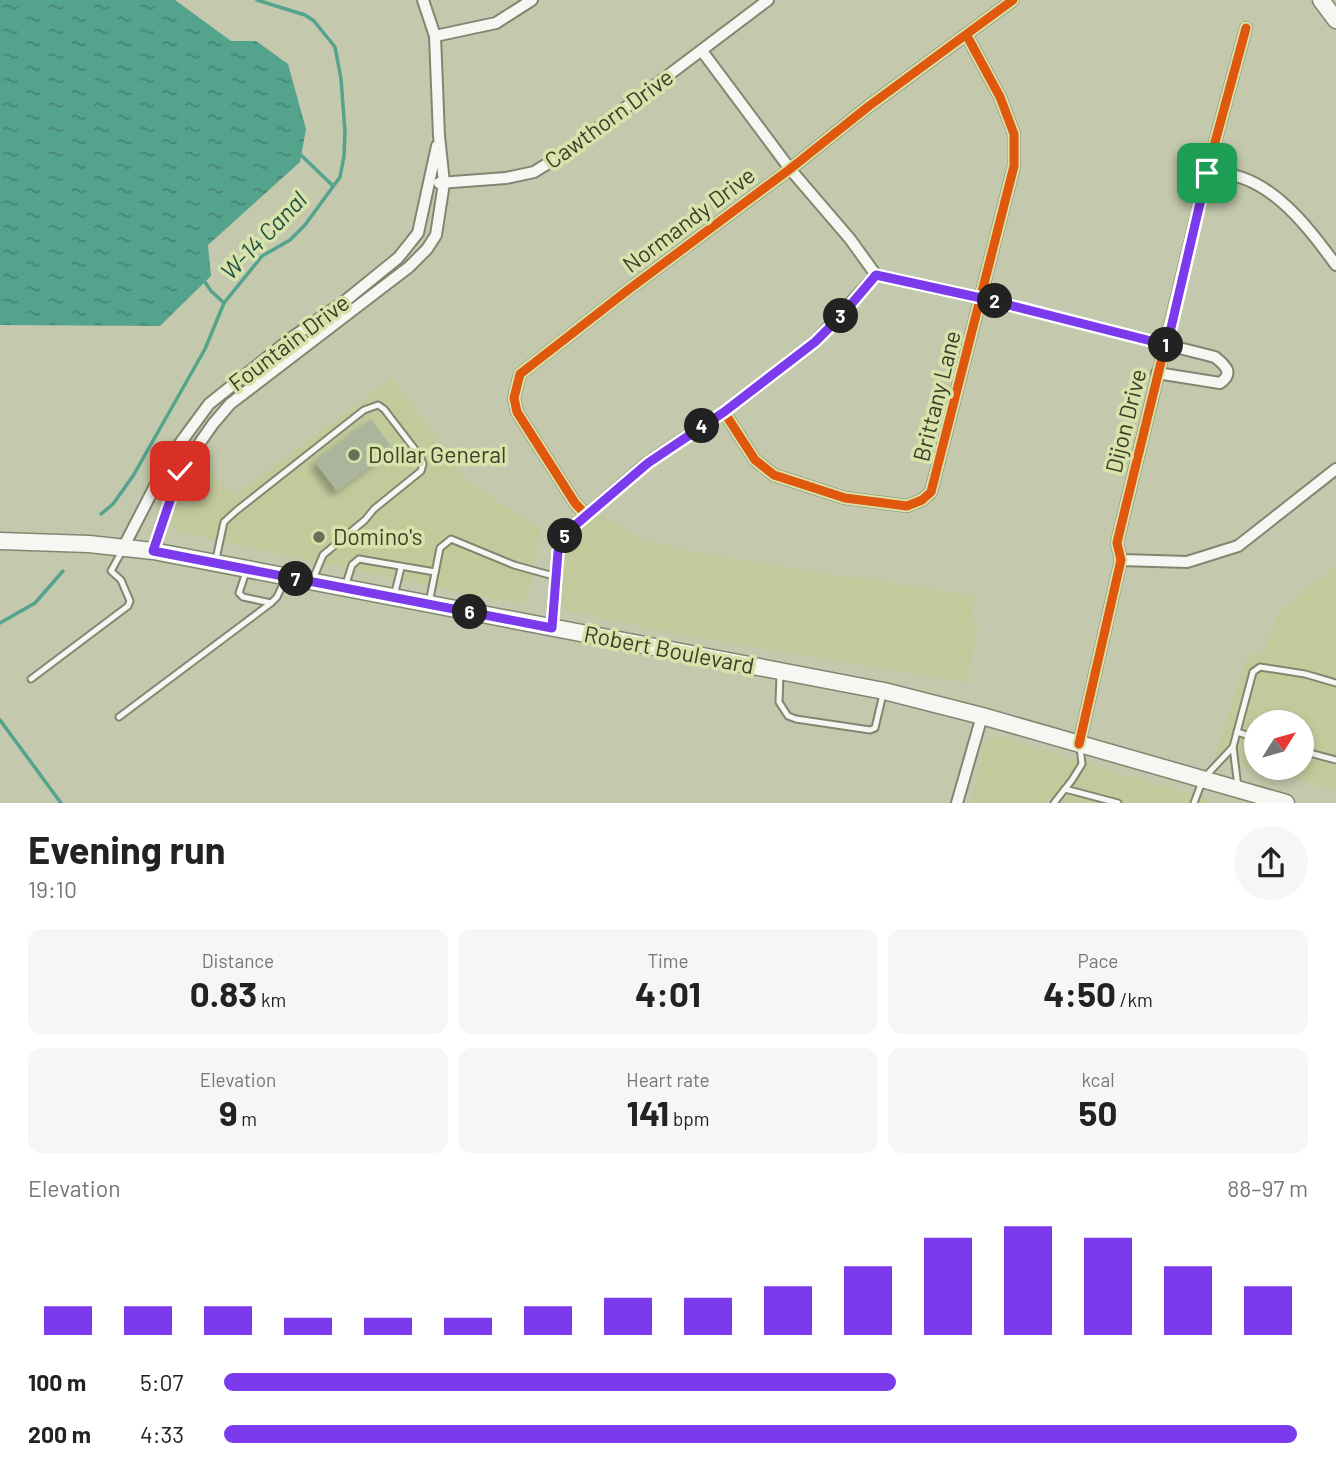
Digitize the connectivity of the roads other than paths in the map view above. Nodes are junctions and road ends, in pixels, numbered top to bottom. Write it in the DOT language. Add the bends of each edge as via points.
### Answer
graph roads {
  1 [pos="422,0"];
  2 [pos="532,0"];
  3 [pos="768,0"];
  4 [pos="1013,0"];
  5 [pos="1321,0"];
  6 [pos="1336,20"];
  7 [pos="1246,28"];
  8 [pos="435,36"];
  9 [pos="967,36"];
  10 [pos="702,51"];
  11 [pos="439,136"];
  12 [pos="790,169"];
  13 [pos="1207,173"];
  14 [pos="429,182"];
  15 [pos="444,183"];
  16 [pos="1336,265"];
  17 [pos="876,275"];
  18 [pos="359,289"];
  19 [pos="981,298"];
  20 [pos="367,300"];
  21 [pos="1167,345"];
  22 [pos="1157,373"];
  23 [pos="724,412"];
  24 [pos="170,457"];
  25 [pos="183,467"];
  26 [pos="1336,469"];
  27 [pos="586,515"];
  28 [pos="0,541"];
  29 [pos="123,548"];
  30 [pos="153,551"];
  31 [pos="1121,560"];
  32 [pos="215,563"];
  33 [pos="401,568"];
  34 [pos="247,569"];
  35 [pos="435,572"];
  36 [pos="286,577"];
  37 [pos="556,577"];
  38 [pos="312,582"];
  39 [pos="345,588"];
  40 [pos="394,597"];
  41 [pos="271,603"];
  42 [pos="429,604"];
  43 [pos="552,628"];
  44 [pos="780,671"];
  45 [pos="31,680"];
  46 [pos="1336,683"];
  47 [pos="884,691"];
  48 [pos="982,716"];
  49 [pos="119,717"];
  50 [pos="1237,732"];
  51 [pos="1244,734"];
  52 [pos="1079,744"];
  53 [pos="1233,747"];
  54 [pos="1314,754"];
  55 [pos="1336,760"];
  56 [pos="1203,779"];
  57 [pos="1065,789"];
  58 [pos="1238,789"];
  59 [pos="957,803"];
  60 [pos="1054,803"];
  61 [pos="1118,803"];
  62 [pos="1194,803"];
  63 [pos="1286,803"];
  1 -- 8 [label="street, Fountain Drive"];
  2 -- 8 [label="street" via="496,23"];
  3 -- 10 [label="street, Cawthorn Drive"];
  4 -- 9 [label="street, Normandy Drive"];
  5 -- 6 [label="main road"];
  7 -- 13 [label="street, Dijon Drive"];
  8 -- 11 [label="street, Fountain Drive"];
  9 -- 12 [label="street, Normandy Drive"];
  9 -- 19 [label="street, Brittany Lane" via="1014,134 1014,166"];
  10 -- 12 [label="street"];
  10 -- 15 [label="street, Cawthorn Drive" via="534,172"];
  11 -- 14 [label="street, Fountain Drive"];
  11 -- 15 [label="street, Fountain Drive"];
  12 -- 17 [label="street"];
  12 -- 27 [label="street, Normandy Drive" via="520,374 514,398 517,412"];
  13 -- 16 [label="street" via="1242,176 1265,190 1297,216"];
  13 -- 21 [label="street, Dijon Drive"];
  14 -- 15 [label="street, Cawthorn Drive"];
  14 -- 18 [label="street, Fountain Drive" via="418,233 398,258"];
  15 -- 20 [label="street, Fountain Drive" via="436,234 427,249"];
  17 -- 19 [label="street"];
  17 -- 23 [label="street" via="815,342"];
  18 -- 20 [label="street"];
  18 -- 24 [label="street, Fountain Drive" via="208,404"];
  19 -- 21 [label="street"];
  19 -- 23 [label="street, Brittany Lane" via="936,478 922,500 907,506 845,498 774,475 755,460"];
  20 -- 25 [label="street, Fountain Drive" via="230,404"];
  21 -- 22 [label="street, Dijon Drive"];
  21 -- 22 [label="street" via="1215,357 1226,365 1227,378 1220,383"];
  22 -- 31 [label="street, Dijon Drive" via="1117,543"];
  23 -- 27 [label="street" via="648,463"];
  24 -- 25 [label="street"];
  24 -- 29 [label="street, Fountain Drive"];
  25 -- 30 [label="street, Fountain Drive"];
  26 -- 31 [label="street" via="1238,546 1187,562"];
  27 -- 37 [label="street" via="566,533 558,552"];
  28 -- 29 [label="main road, Robert Boulevard"];
  29 -- 30 [label="main road, Robert Boulevard"];
  29 -- 45 [label="lane" via="111,571 121,580 128,606"];
  30 -- 32 [label="main road, Robert Boulevard"];
  31 -- 52 [label="street, Dijon Drive"];
  32 -- 34 [label="main road, Robert Boulevard"];
  32 -- 38 [label="lane" via="224,522 364,410 378,405 420,456 421,471 323,555"];
  33 -- 35 [label="lane"];
  33 -- 39 [label="lane" via="359,559 352,565"];
  33 -- 40 [label="lane"];
  34 -- 36 [label="main road, Robert Boulevard"];
  34 -- 41 [label="lane" via="239,593"];
  35 -- 37 [label="lane" via="440,548 451,539"];
  35 -- 42 [label="lane"];
  36 -- 38 [label="main road, Robert Boulevard"];
  36 -- 41 [label="lane"];
  37 -- 43 [label="street"];
  38 -- 39 [label="main road, Robert Boulevard"];
  39 -- 40 [label="main road, Robert Boulevard"];
  40 -- 42 [label="main road, Robert Boulevard"];
  41 -- 49 [label="lane"];
  42 -- 43 [label="main road, Robert Boulevard"];
  43 -- 44 [label="main road, Robert Boulevard"];
  44 -- 47 [label="main road, Robert Boulevard"];
  44 -- 47 [label="lane" via="779,702 788,716 796,719 870,730 875,728"];
  46 -- 50 [label="lane" via="1260,667 1253,672"];
  47 -- 48 [label="main road, Robert Boulevard"];
  48 -- 52 [label="main road, Robert Boulevard"];
  48 -- 59 [label="street"];
  50 -- 51 [label="lane"];
  50 -- 53 [label="lane"];
  52 -- 56 [label="main road, Robert Boulevard"];
  52 -- 57 [label="lane" via="1082,764"];
  53 -- 56 [label="lane"];
  53 -- 58 [label="lane"];
  54 -- 55 [label="lane"];
  56 -- 58 [label="main road, Robert Boulevard"];
  56 -- 62 [label="lane"];
  57 -- 60 [label="lane"];
  57 -- 61 [label="lane"];
  58 -- 63 [label="main road, Robert Boulevard"];
}
